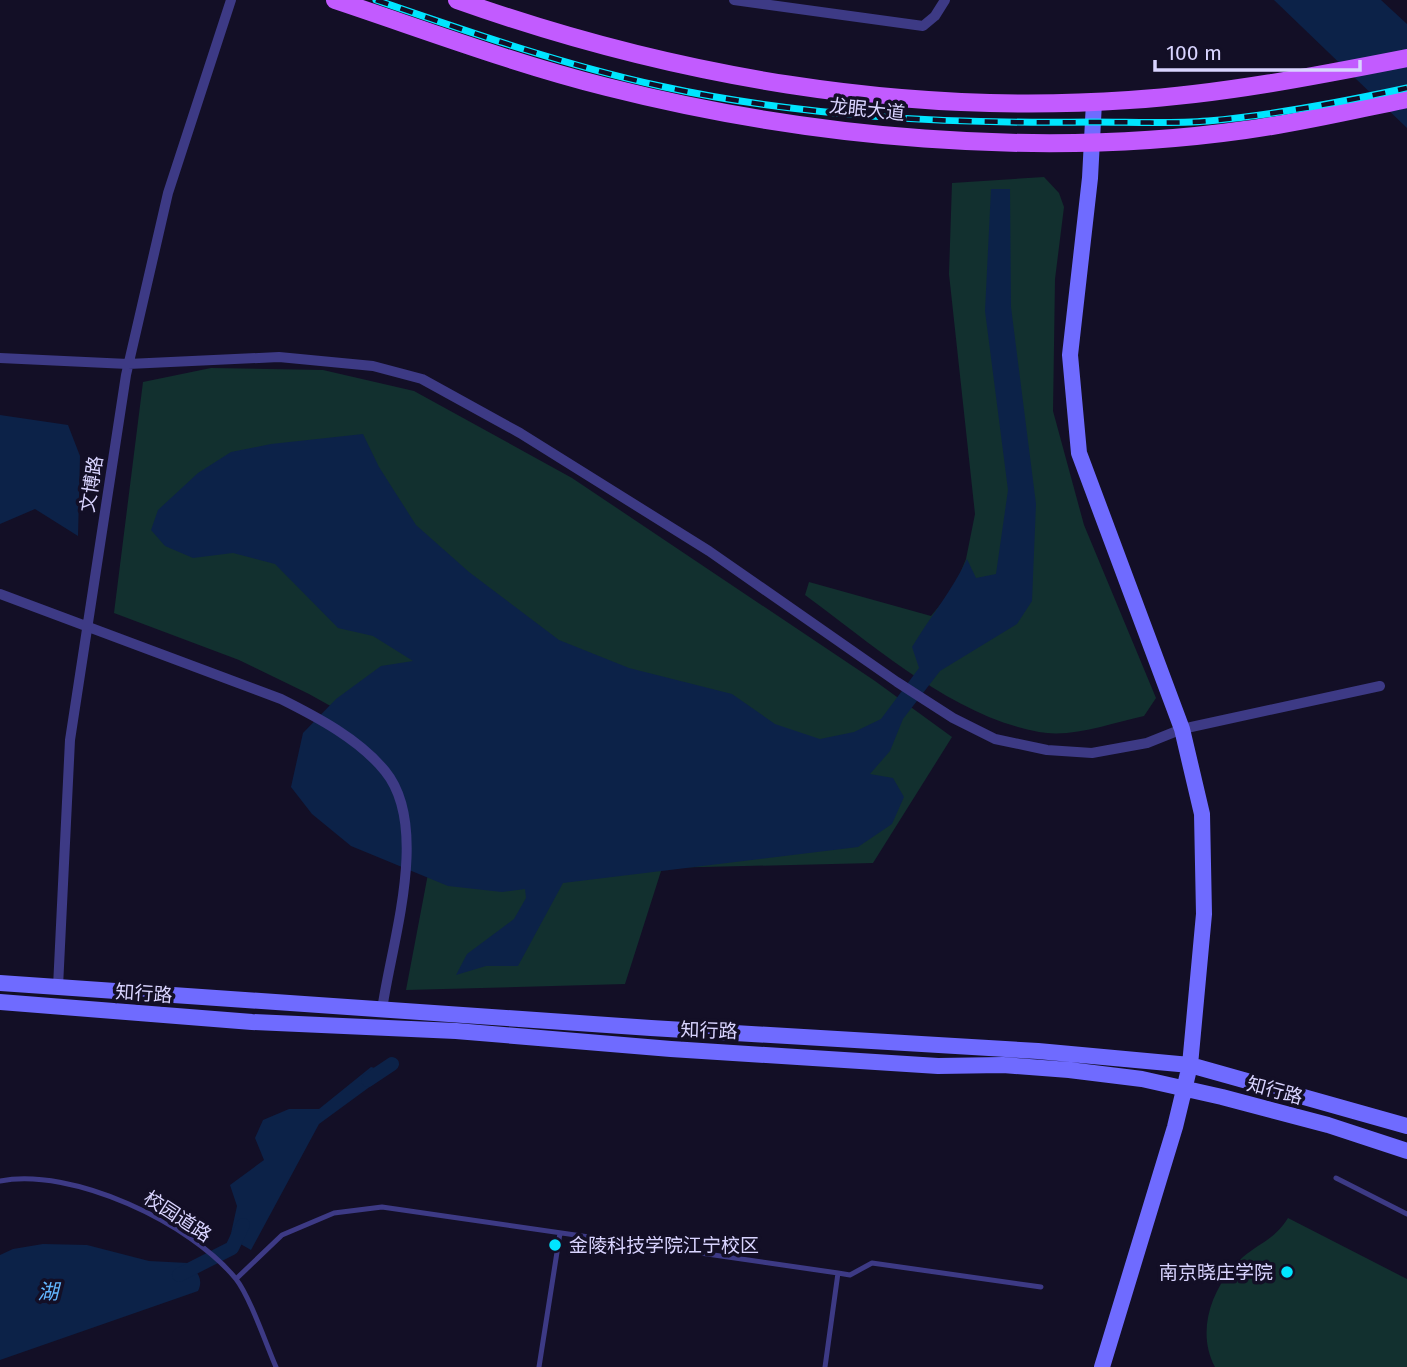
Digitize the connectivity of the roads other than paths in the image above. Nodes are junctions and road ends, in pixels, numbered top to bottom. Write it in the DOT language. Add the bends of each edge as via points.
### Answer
graph roads {
  1 [pos="232,0"];
  2 [pos="335,0"];
  3 [pos="457,0"];
  4 [pos="734,0"];
  5 [pos="945,0"];
  6 [pos="1407,58"];
  7 [pos="1407,99"];
  8 [pos="1094,102"];
  9 [pos="1091,141"];
  10 [pos="0,358"];
  11 [pos="128,364"];
  12 [pos="0,594"];
  13 [pos="87,629"];
  14 [pos="1380,686"];
  15 [pos="1182,729"];
  16 [pos="0,983"];
  17 [pos="58,987"];
  18 [pos="0,1002"];
  19 [pos="382,1010"];
  20 [pos="1190,1065"];
  21 [pos="1184,1088"];
  22 [pos="1407,1126"];
  23 [pos="1407,1151"];
  24 [pos="1336,1178"];
  25 [pos="0,1181"];
  26 [pos="1407,1214"];
  27 [pos="560,1233"];
  28 [pos="838,1273"];
  29 [pos="236,1279"];
  30 [pos="1041,1287"];
  31 [pos="276,1367"];
  32 [pos="539,1367"];
  33 [pos="825,1367"];
  34 [pos="1102,1367"];
  1 -- 11 [label="street, 文博路" via="168,193"];
  2 -- 9 [label="main road, 龙眠大道" via="606,87 709,110 953,139"];
  3 -- 8 [label="main road, 龙眠大道" via="636,56 744,79 960,100"];
  4 -- 5 [label="street" via="923,26"];
  6 -- 8 [label="main road, 龙眠大道" via="1238,89"];
  7 -- 9 [label="main road, 龙眠大道" via="1245,130"];
  8 -- 9 [label="street"];
  9 -- 15 [label="street" via="1070,355 1079,453"];
  10 -- 11 [label="street"];
  11 -- 13 [label="street, 文博路"];
  11 -- 15 [label="street" via="279,357 373,366 422,379 520,433 709,551 908,690 995,739 1092,753 1147,743"];
  12 -- 13 [label="street"];
  13 -- 17 [label="street, 文博路" via="70,740"];
  13 -- 19 [label="street" via="281,699 320,719 386,772 401,799 409,835"];
  14 -- 15 [label="street"];
  15 -- 20 [label="street" via="1202,814 1204,914"];
  16 -- 17 [label="street, 知行路"];
  17 -- 19 [label="street, 知行路"];
  18 -- 21 [label="street, 知行路" via="938,1066 1003,1065 1142,1079"];
  19 -- 20 [label="street, 知行路" via="1038,1051"];
  20 -- 21 [label="street"];
  20 -- 22 [label="street, 知行路"];
  21 -- 23 [label="street, 知行路" via="1328,1125"];
  21 -- 34 [label="street"];
  24 -- 26 [label="lane"];
  25 -- 29 [label="lane, 校园道路" via="58,1182 106,1193 145,1210 197,1244"];
  27 -- 28 [label="lane"];
  27 -- 29 [label="lane" via="382,1207 334,1213 282,1235"];
  27 -- 32 [label="lane"];
  28 -- 30 [label="lane" via="850,1275 872,1263"];
  28 -- 33 [label="lane"];
  29 -- 31 [label="lane, 校园道路"];
}
